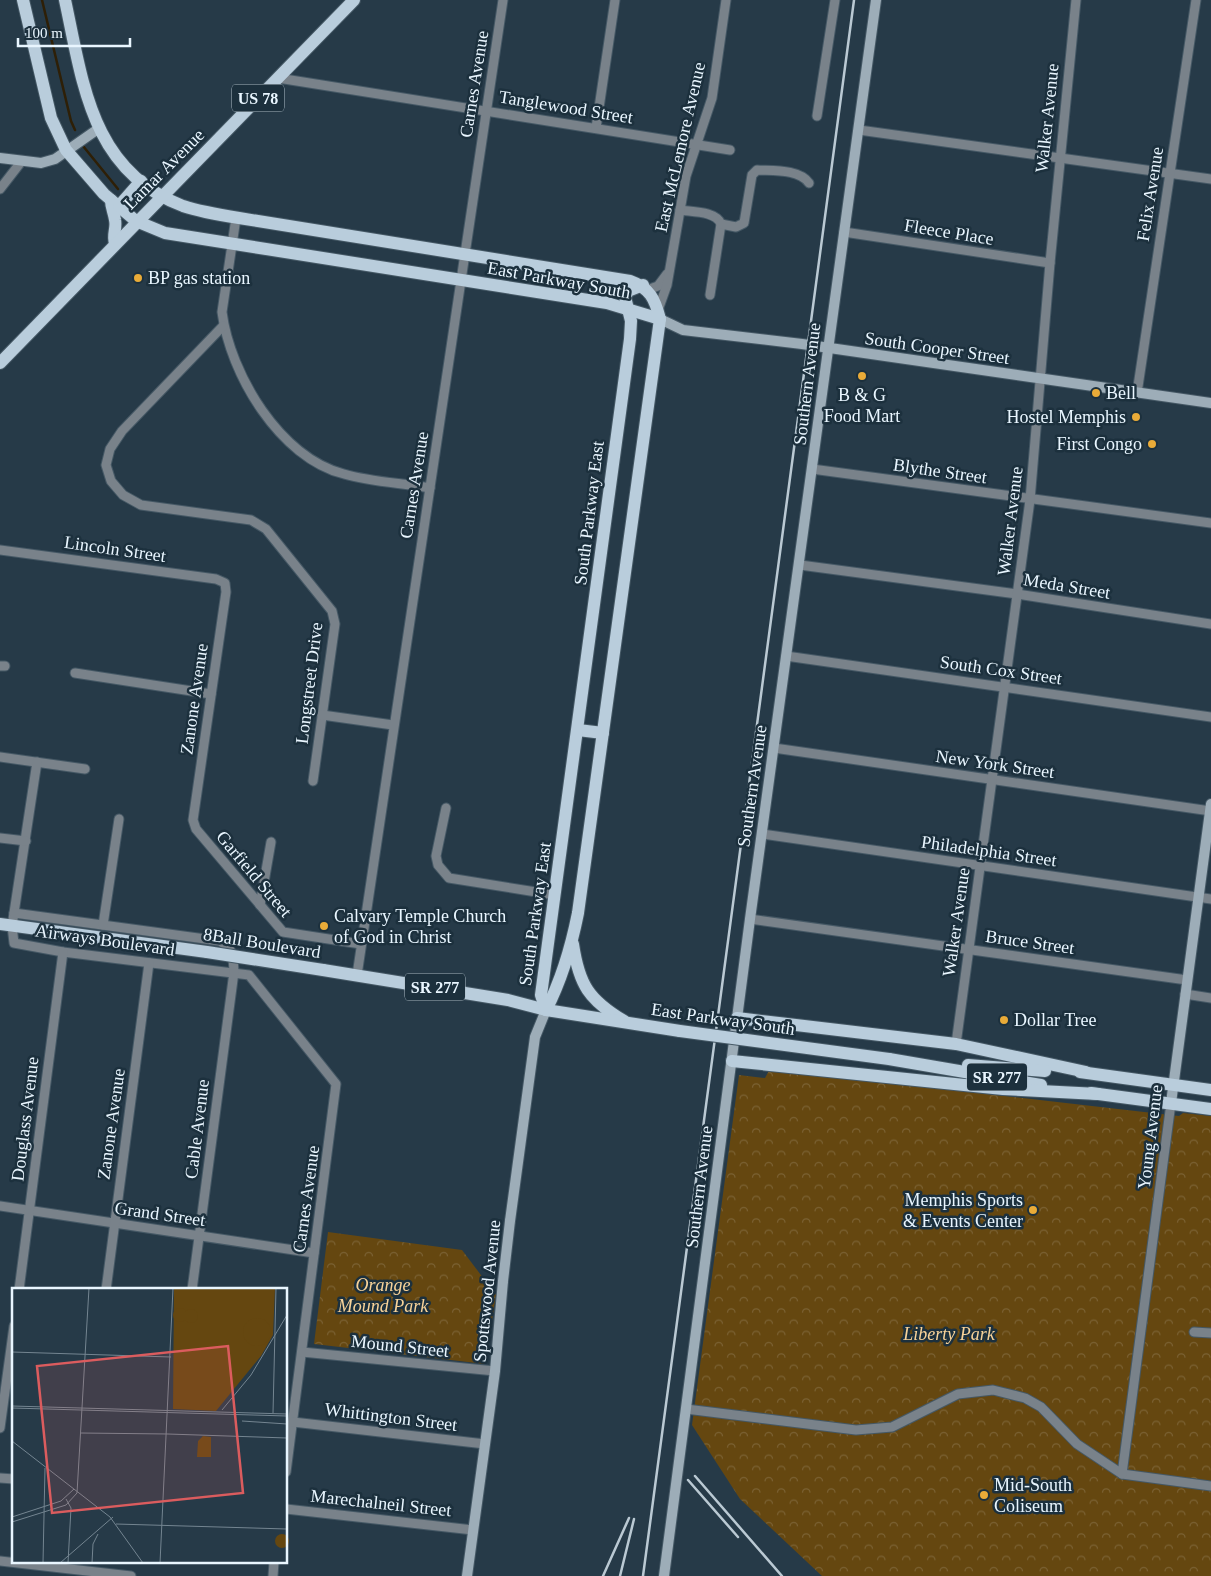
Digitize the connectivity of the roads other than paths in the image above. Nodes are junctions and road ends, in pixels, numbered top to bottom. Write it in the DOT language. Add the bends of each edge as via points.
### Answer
graph roads {
  1 [pos="23,0"];
  2 [pos="65,0"];
  3 [pos="354,0"];
  4 [pos="503,0"];
  5 [pos="615,0"];
  6 [pos="726,0"];
  7 [pos="835,0"];
  8 [pos="876,0"];
  9 [pos="1076,0"];
  10 [pos="1196,0"];
  11 [pos="278,78"];
  12 [pos="487,111"];
  13 [pos="817,116"];
  14 [pos="596,128"];
  15 [pos="98,129"];
  16 [pos="859,130"];
  17 [pos="696,144"];
  18 [pos="66,150"];
  19 [pos="730,150"];
  20 [pos="0,158"];
  21 [pos="1059,158"];
  22 [pos="21,162"];
  23 [pos="1170,174"];
  24 [pos="1211,178"];
  25 [pos="141,181"];
  26 [pos="809,183"];
  27 [pos="0,189"];
  28 [pos="162,195"];
  29 [pos="115,203"];
  30 [pos="680,210"];
  31 [pos="236,218"];
  32 [pos="136,221"];
  33 [pos="721,224"];
  34 [pos="844,232"];
  35 [pos="115,244"];
  36 [pos="232,245"];
  37 [pos="464,255"];
  38 [pos="1050,263"];
  39 [pos="668,272"];
  40 [pos="460,281"];
  41 [pos="645,288"];
  42 [pos="710,295"];
  43 [pos="627,309"];
  44 [pos="659,314"];
  45 [pos="224,326"];
  46 [pos="827,348"];
  47 [pos="0,363"];
  48 [pos="1040,378"];
  49 [pos="1137,393"];
  50 [pos="1211,403"];
  51 [pos="812,469"];
  52 [pos="430,488"];
  53 [pos="1030,500"];
  54 [pos="1211,523"];
  55 [pos="0,550"];
  56 [pos="800,565"];
  57 [pos="225,583"];
  58 [pos="1017,594"];
  59 [pos="1211,624"];
  60 [pos="786,656"];
  61 [pos="75,673"];
  62 [pos="1005,686"];
  63 [pos="211,694"];
  64 [pos="322,715"];
  65 [pos="1211,717"];
  66 [pos="393,725"];
  67 [pos="578,730"];
  68 [pos="603,733"];
  69 [pos="774,748"];
  70 [pos="0,757"];
  71 [pos="38,762"];
  72 [pos="86,769"];
  73 [pos="991,780"];
  74 [pos="312,781"];
  75 [pos="446,808"];
  76 [pos="1211,808"];
  77 [pos="119,819"];
  78 [pos="193,820"];
  79 [pos="762,834"];
  80 [pos="0,838"];
  81 [pos="26,842"];
  82 [pos="271,842"];
  83 [pos="980,866"];
  84 [pos="555,895"];
  85 [pos="1198,897"];
  86 [pos="1211,899"];
  87 [pos="260,905"];
  88 [pos="14,913"];
  89 [pos="750,919"];
  90 [pos="6,925"];
  91 [pos="103,925"];
  92 [pos="573,940"];
  93 [pos="361,944"];
  94 [pos="968,950"];
  95 [pos="63,952"];
  96 [pos="149,963"];
  97 [pos="234,972"];
  98 [pos="357,974"];
  99 [pos="1187,980"];
  100 [pos="1185,994"];
  101 [pos="1211,998"];
  102 [pos="546,1010"];
  103 [pos="737,1018"];
  104 [pos="628,1024"];
  105 [pos="956,1044"];
  106 [pos="892,1059"];
  107 [pos="732,1061"];
  108 [pos="1086,1072"];
  109 [pos="1173,1084"];
  110 [pos="1211,1090"];
  111 [pos="1098,1094"];
  112 [pos="1171,1103"];
  113 [pos="1211,1110"];
  114 [pos="0,1206"];
  115 [pos="29,1211"];
  116 [pos="114,1224"];
  117 [pos="200,1236"];
  118 [pos="314,1253"];
  119 [pos="18,1288"];
  120 [pos="106,1288"];
  121 [pos="192,1288"];
  122 [pos="1194,1332"];
  123 [pos="1211,1333"];
  124 [pos="12,1341"];
  125 [pos="302,1352"];
  126 [pos="494,1371"];
  127 [pos="686,1410"];
  128 [pos="293,1422"];
  129 [pos="0,1428"];
  130 [pos="484,1444"];
  131 [pos="288,1458"];
  132 [pos="1122,1474"];
  133 [pos="1211,1486"];
  134 [pos="288,1509"];
  135 [pos="473,1530"];
  136 [pos="26,1564"];
  137 [pos="131,1576"];
  138 [pos="466,1576"];
  139 [pos="664,1576"];
  1 -- 18 [label="main road" via="51,118"];
  2 -- 15 [label="main road" via="83,86"];
  3 -- 11 [label="main road, Lamar Avenue / US 78"];
  4 -- 12 [label="street, Carnes Avenue"];
  5 -- 14 [label="street"];
  6 -- 17 [label="street, East McLemore Avenue" via="712,98"];
  7 -- 13 [label="street"];
  8 -- 16 [label="main road, Southern Avenue"];
  9 -- 21 [label="street, Walker Avenue"];
  10 -- 23 [label="street, Felix Avenue"];
  11 -- 12 [label="street, Tanglewood Street"];
  11 -- 28 [label="main road, Lamar Avenue / US 78"];
  12 -- 14 [label="street, Tanglewood Street"];
  12 -- 37 [label="street, Carnes Avenue"];
  14 -- 17 [label="street, Tanglewood Street"];
  15 -- 18 [label="main road"];
  15 -- 25 [label="main road" via="115,156"];
  16 -- 21 [label="street"];
  16 -- 34 [label="main road, Southern Avenue"];
  17 -- 19 [label="street, Tanglewood Street"];
  17 -- 30 [label="street, East McLemore Avenue"];
  18 -- 22 [label="main road" via="55,159 40,163"];
  18 -- 29 [label="main road" via="92,183"];
  20 -- 22 [label="main road"];
  21 -- 23 [label="street"];
  21 -- 38 [label="street, Walker Avenue"];
  22 -- 27 [label="street"];
  23 -- 24 [label="street"];
  23 -- 49 [label="street, Felix Avenue"];
  25 -- 28 [label="main road"];
  25 -- 29 [label="main road"];
  26 -- 33 [label="street" via="797,174 757,170 752,175 744,223 736,227"];
  28 -- 31 [label="main road, East Parkway South" via="195,210"];
  28 -- 32 [label="main road, Lamar Avenue / US 78"];
  29 -- 32 [label="main road"];
  29 -- 35 [label="main road" via="111,208 116,221"];
  30 -- 33 [label="street" via="713,215"];
  30 -- 39 [label="street, East McLemore Avenue"];
  31 -- 36 [label="street"];
  31 -- 37 [label="main road, East Parkway South"];
  32 -- 35 [label="main road, Lamar Avenue / US 78"];
  32 -- 36 [label="main road, East Parkway South" via="165,233"];
  33 -- 42 [label="street"];
  34 -- 38 [label="street, Fleece Place"];
  34 -- 46 [label="main road, Southern Avenue"];
  35 -- 47 [label="main road, Lamar Avenue / US 78"];
  36 -- 40 [label="main road, East Parkway South"];
  36 -- 45 [label="street" via="222,312"];
  37 -- 40 [label="street, Carnes Avenue"];
  37 -- 41 [label="main road, East Parkway South" via="630,280"];
  38 -- 48 [label="street, Walker Avenue"];
  39 -- 41 [label="street" via="658,286"];
  39 -- 44 [label="street, East McLemore Avenue"];
  40 -- 43 [label="main road, East Parkway South" via="607,303"];
  40 -- 52 [label="street, Carnes Avenue"];
  41 -- 43 [label="main road, South Parkway East" via="628,290 625,298"];
  41 -- 44 [label="main road, East Parkway South"];
  43 -- 44 [label="main road, East Parkway South"];
  43 -- 67 [label="main road, South Parkway East" via="631,321 630,339"];
  44 -- 46 [label="main road, South Cooper Street" via="683,330"];
  44 -- 68 [label="main road, South Parkway East"];
  45 -- 52 [label="street" via="244,382 286,440 316,463 343,474"];
  45 -- 64 [label="street, Longstreet Drive" via="122,431 110,449 106,465 111,481 123,495 140,505 251,520 266,529 332,612 335,624"];
  46 -- 48 [label="main road, South Cooper Street"];
  46 -- 51 [label="main road, Southern Avenue"];
  48 -- 49 [label="main road, South Cooper Street"];
  48 -- 53 [label="street, Walker Avenue"];
  49 -- 50 [label="main road, South Cooper Street"];
  51 -- 53 [label="street, Blythe Street"];
  51 -- 56 [label="main road, Southern Avenue"];
  52 -- 66 [label="street, Carnes Avenue"];
  53 -- 54 [label="street, Blythe Street"];
  53 -- 58 [label="street, Walker Avenue"];
  55 -- 57 [label="street, Lincoln Street" via="216,579"];
  56 -- 58 [label="street, Meda Street"];
  56 -- 60 [label="main road, Southern Avenue"];
  57 -- 63 [label="street, Zanone Avenue"];
  58 -- 59 [label="street, Meda Street"];
  58 -- 62 [label="street, Walker Avenue"];
  60 -- 62 [label="street, South Cox Street"];
  60 -- 69 [label="main road, Southern Avenue"];
  61 -- 63 [label="street"];
  62 -- 65 [label="street, South Cox Street"];
  62 -- 73 [label="street, Walker Avenue"];
  63 -- 78 [label="street, Zanone Avenue"];
  64 -- 66 [label="street"];
  64 -- 74 [label="street, Longstreet Drive"];
  66 -- 93 [label="street, Carnes Avenue"];
  67 -- 68 [label="main road"];
  67 -- 84 [label="main road, South Parkway East"];
  68 -- 92 [label="main road, South Parkway East"];
  69 -- 73 [label="street, New York Street"];
  69 -- 79 [label="main road, Southern Avenue"];
  70 -- 71 [label="street"];
  71 -- 72 [label="street"];
  71 -- 81 [label="street"];
  73 -- 76 [label="street, New York Street"];
  73 -- 83 [label="street, Walker Avenue"];
  75 -- 84 [label="street" via="436,856 438,865 449,878"];
  76 -- 85 [label="main road, Young Avenue"];
  77 -- 91 [label="street"];
  78 -- 87 [label="street, Garfield Street" via="196,829"];
  79 -- 83 [label="street, Philadelphia Street"];
  79 -- 89 [label="main road, Southern Avenue"];
  80 -- 81 [label="street"];
  81 -- 88 [label="street"];
  82 -- 87 [label="street"];
  83 -- 85 [label="street, Philadelphia Street"];
  83 -- 94 [label="street, Walker Avenue"];
  84 -- 102 [label="main road, South Parkway East" via="541,996"];
  85 -- 86 [label="street, Philadelphia Street"];
  85 -- 99 [label="main road, Young Avenue"];
  87 -- 93 [label="street, Garfield Street" via="283,932"];
  88 -- 90 [label="street"];
  88 -- 91 [label="street, Airways Boulevard"];
  89 -- 94 [label="street, Bruce Street"];
  89 -- 103 [label="main road, Southern Avenue"];
  90 -- 95 [label="street, Airways Boulevard" via="14,943"];
  90 -- 98 [label="main road, 8Ball Boulevard / SR 277, bridge"];
  91 -- 97 [label="street, Airways Boulevard" via="220,941 233,951"];
  92 -- 102 [label="main road, South Parkway East" via="561,980"];
  92 -- 104 [label="main road" via="580,978 588,993 598,1004"];
  93 -- 98 [label="street, Carnes Avenue"];
  94 -- 99 [label="street, Bruce Street"];
  94 -- 105 [label="street, Walker Avenue"];
  95 -- 96 [label="street, Airways Boulevard"];
  95 -- 115 [label="street, Douglass Avenue"];
  96 -- 97 [label="street, Airways Boulevard"];
  96 -- 116 [label="street, Zanone Avenue"];
  97 -- 117 [label="street, Cable Avenue"];
  97 -- 118 [label="street, Carnes Avenue" via="249,976 336,1084"];
  98 -- 102 [label="main road, 8Ball Boulevard / SR 277" via="508,1000"];
  99 -- 100 [label="main road, Young Avenue"];
  100 -- 101 [label="street"];
  100 -- 109 [label="main road, Young Avenue"];
  102 -- 104 [label="main road, East Parkway South / SR 277"];
  102 -- 126 [label="main road, Spottswood Avenue, bridge" via="535,1037"];
  103 -- 105 [label="main road"];
  103 -- 107 [label="main road, Southern Avenue"];
  104 -- 106 [label="main road, East Parkway South / SR 277, bridge"];
  105 -- 108 [label="main road"];
  106 -- 108 [label="main road, East Parkway South / SR 277"];
  106 -- 111 [label="main road, East Parkway South / SR 277"];
  107 -- 111 [label="main road" via="1003,1089"];
  107 -- 127 [label="main road, Southern Avenue"];
  108 -- 109 [label="main road, East Parkway South / SR 277"];
  109 -- 110 [label="main road, East Parkway South / SR 277"];
  109 -- 112 [label="main road, Young Avenue"];
  111 -- 112 [label="main road, East Parkway South / SR 277"];
  112 -- 113 [label="main road, East Parkway South / SR 277"];
  112 -- 132 [label="street, Young Avenue"];
  114 -- 115 [label="street, Grand Street"];
  115 -- 116 [label="street, Grand Street"];
  115 -- 119 [label="street, Douglass Avenue"];
  116 -- 117 [label="street, Grand Street"];
  116 -- 120 [label="street, Zanone Avenue"];
  117 -- 118 [label="street, Grand Street"];
  117 -- 121 [label="street, Cable Avenue"];
  118 -- 125 [label="street, Carnes Avenue"];
  122 -- 123 [label="street"];
  124 -- 129 [label="street"];
  125 -- 126 [label="street, Mound Street"];
  125 -- 128 [label="street, Carnes Avenue"];
  126 -- 130 [label="main road, Spottswood Avenue"];
  127 -- 132 [label="street" via="856,1430 892,1426 958,1394 993,1390 1025,1398 1040,1407 1077,1444"];
  127 -- 139 [label="main road, Southern Avenue"];
  128 -- 130 [label="street, Whittington Street"];
  128 -- 131 [label="street, Carnes Avenue"];
  130 -- 135 [label="main road, Spottswood Avenue"];
  132 -- 133 [label="street"];
  134 -- 135 [label="street, Marechalneil Street"];
  135 -- 138 [label="main road, Spottswood Avenue"];
  136 -- 137 [label="street"];
}
